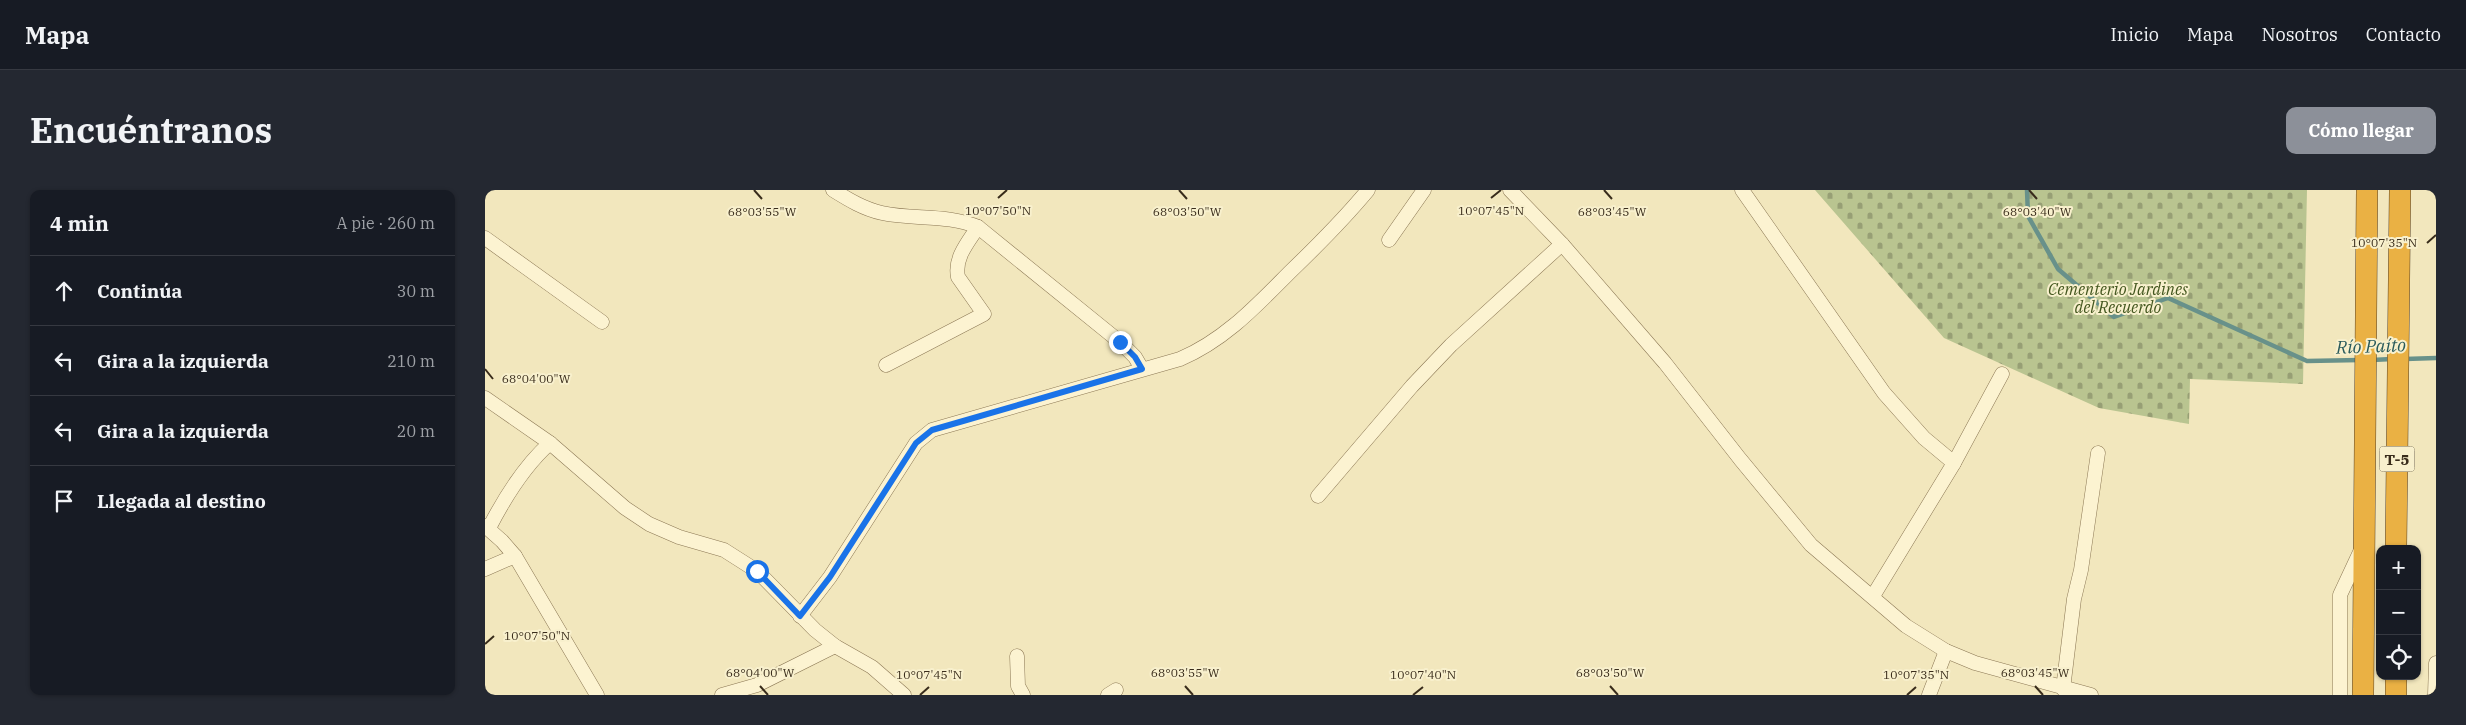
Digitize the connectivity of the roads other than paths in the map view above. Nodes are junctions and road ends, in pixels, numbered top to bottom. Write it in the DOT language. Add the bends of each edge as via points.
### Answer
graph roads {
  1 [pos="833,190"];
  2 [pos="1368,190"];
  3 [pos="1425,190"];
  4 [pos="1510,190"];
  5 [pos="1742,190"];
  6 [pos="2367,190"];
  7 [pos="2400,190"];
  8 [pos="979,227"];
  9 [pos="485,238"];
  10 [pos="1389,240"];
  11 [pos="1562,244"];
  12 [pos="602,322"];
  13 [pos="887,364"];
  14 [pos="1142,369"];
  15 [pos="2002,374"];
  16 [pos="485,398"];
  17 [pos="551,443"];
  18 [pos="2098,453"];
  19 [pos="1954,463"];
  20 [pos="1318,496"];
  21 [pos="487,527"];
  22 [pos="2363,544"];
  23 [pos="2396,545"];
  24 [pos="515,556"];
  25 [pos="485,569"];
  26 [pos="1873,596"];
  27 [pos="800,616"];
  28 [pos="835,646"];
  29 [pos="1946,651"];
  30 [pos="1017,656"];
  31 [pos="2436,663"];
  32 [pos="2396,680"];
  33 [pos="2063,689"];
  34 [pos="761,690"];
  35 [pos="597,695"];
  36 [pos="722,695"];
  37 [pos="904,695"];
  38 [pos="1023,695"];
  39 [pos="1929,695"];
  40 [pos="2091,695"];
  41 [pos="2340,695"];
  42 [pos="2363,695"];
  43 [pos="2396,695"];
  44 [pos="2435,695"];
  1 -- 8 [label="street" via="862,206 884,213 963,222"];
  2 -- 14 [label="street" via="1235,325 1200,350"];
  3 -- 10 [label="street"];
  4 -- 11 [label="street"];
  5 -- 19 [label="street" via="1884,393 1924,438"];
  6 -- 22 [label="highway, T-5"];
  7 -- 23 [label="highway, T-5"];
  8 -- 13 [label="street" via="961,256 957,270 958,277 984,314"];
  8 -- 14 [label="street" via="1120,342"];
  9 -- 12 [label="street"];
  11 -- 20 [label="street" via="1451,345"];
  11 -- 26 [label="street" via="1665,363 1811,545"];
  14 -- 27 [label="street" via="932,430 916,443 830,577"];
  15 -- 19 [label="street"];
  16 -- 17 [label="street"];
  17 -- 21 [label="street" via="536,455"];
  17 -- 27 [label="street" via="625,508 649,524 741,559"];
  18 -- 33 [label="street" via="2071,617"];
  19 -- 26 [label="street"];
  21 -- 24 [label="street"];
  22 -- 41 [label="street" via="2340,595"];
  22 -- 42 [label="highway, T-5"];
  24 -- 25 [label="street"];
  24 -- 35 [label="street"];
  26 -- 29 [label="street" via="1906,626"];
  27 -- 28 [label="street"];
  28 -- 34 [label="street"];
  28 -- 37 [label="street" via="872,667"];
  29 -- 33 [label="street"];
  29 -- 39 [label="street"];
  30 -- 38 [label="street" via="1018,686"];
  31 -- 44 [label="street"];
  32 -- 43 [label="highway"];
  33 -- 40 [label="street"];
  34 -- 36 [label="street"];
}
